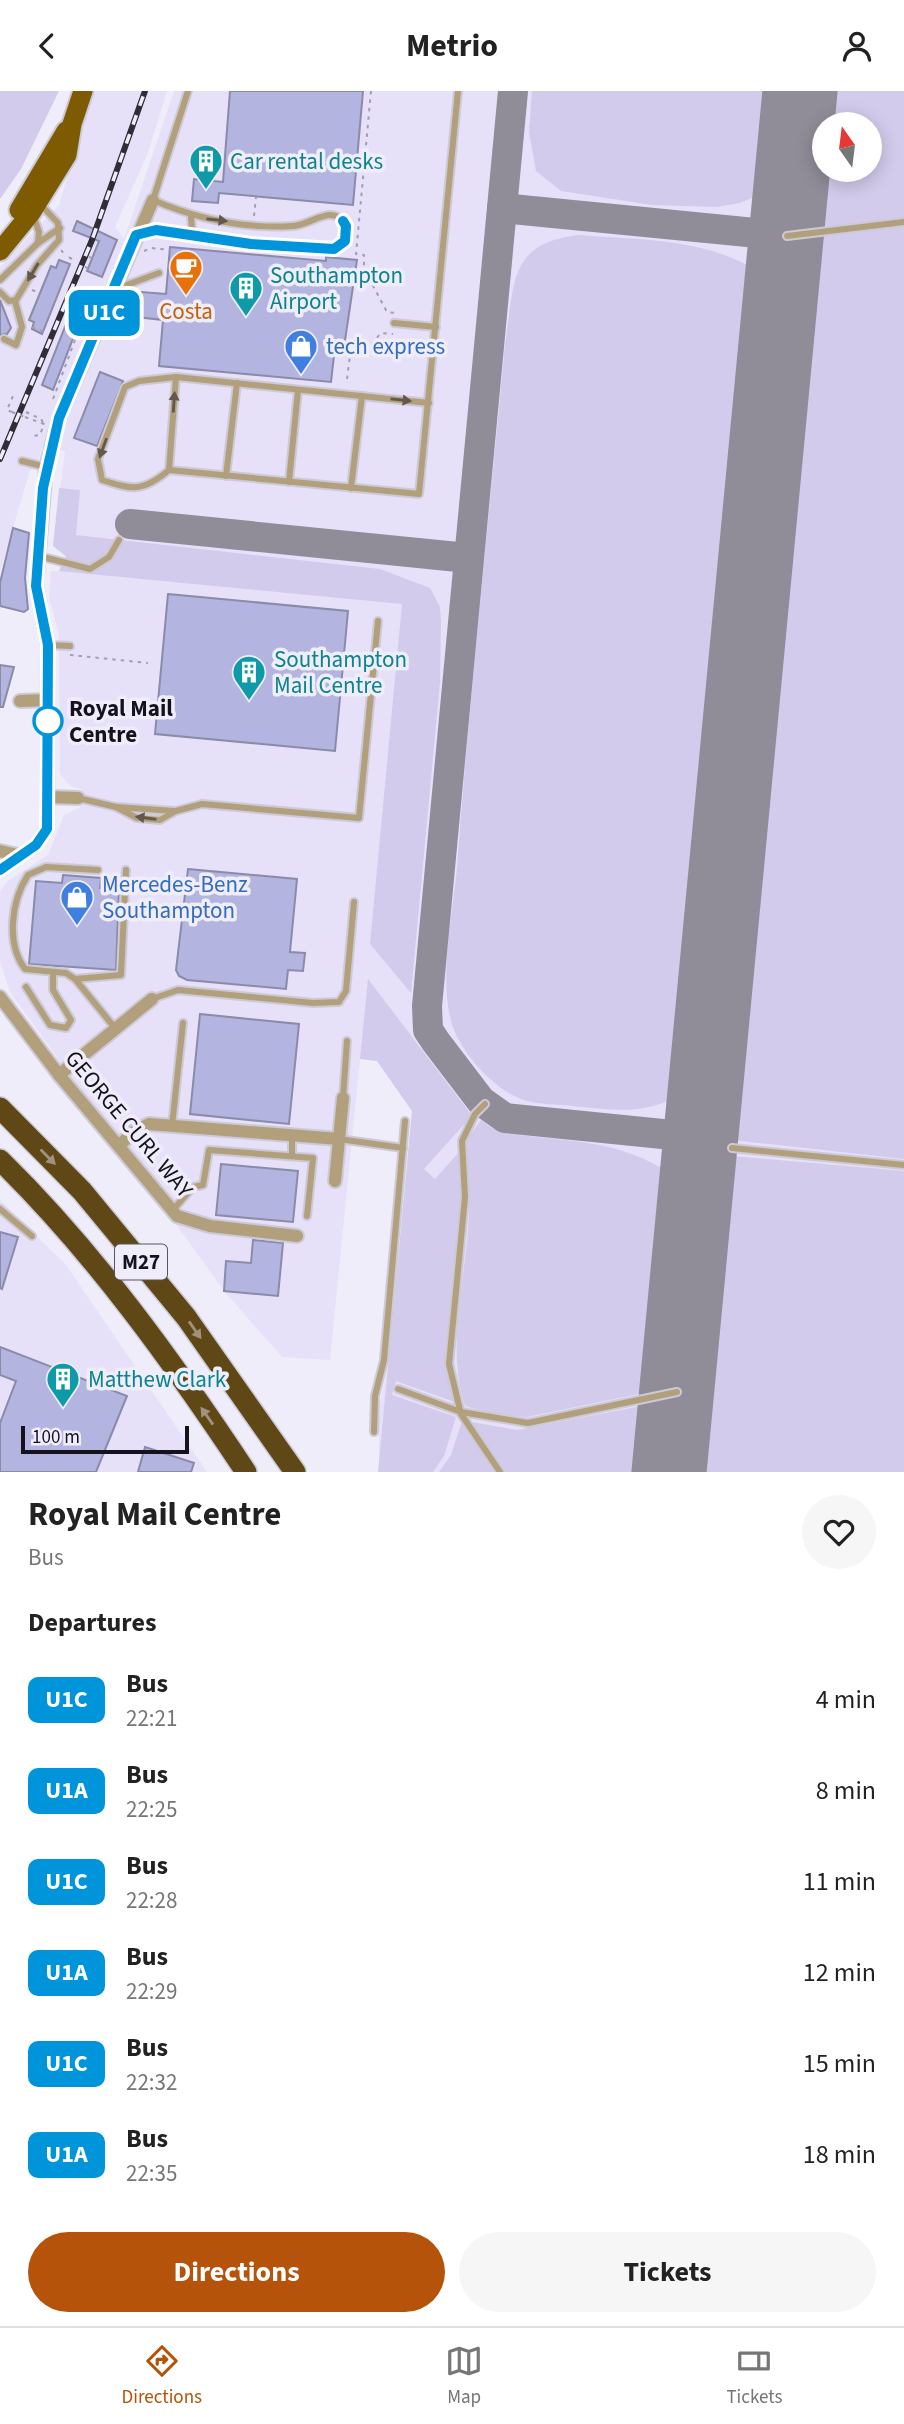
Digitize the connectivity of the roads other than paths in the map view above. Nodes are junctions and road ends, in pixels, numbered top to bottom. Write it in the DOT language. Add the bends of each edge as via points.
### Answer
graph roads {
  1 [pos="83,91"];
  2 [pos="188,91"];
  3 [pos="458,91"];
  4 [pos="153,200"];
  5 [pos="31,206"];
  6 [pos="146,215"];
  7 [pos="191,216"];
  8 [pos="904,222"];
  9 [pos="60,228"];
  10 [pos="156,230"];
  11 [pos="0,233"];
  12 [pos="136,235"];
  13 [pos="787,236"];
  14 [pos="187,237"];
  15 [pos="38,243"];
  16 [pos="0,251"];
  17 [pos="159,273"];
  18 [pos="0,280"];
  19 [pos="114,290"];
  20 [pos="0,292"];
  21 [pos="15,301"];
  22 [pos="394,323"];
  23 [pos="436,327"];
  24 [pos="4,339"];
  25 [pos="176,377"];
  26 [pos="237,383"];
  27 [pos="298,390"];
  28 [pos="362,396"];
  29 [pos="429,403"];
  30 [pos="22,461"];
  31 [pos="46,467"];
  32 [pos="169,470"];
  33 [pos="226,476"];
  34 [pos="289,482"];
  35 [pos="351,488"];
  36 [pos="119,540"];
  37 [pos="38,556"];
  38 [pos="378,621"];
  39 [pos="48,645"];
  40 [pos="70,646"];
  41 [pos="48,700"];
  42 [pos="20,701"];
  43 [pos="50,797"];
  44 [pos="78,798"];
  45 [pos="116,807"];
  46 [pos="176,811"];
  47 [pos="0,851"];
  48 [pos="18,855"];
  49 [pos="0,870"];
  50 [pos="98,870"];
  51 [pos="126,870"];
  52 [pos="354,902"];
  53 [pos="53,973"];
  54 [pos="75,979"];
  55 [pos="26,987"];
  56 [pos="0,997"];
  57 [pos="152,999"];
  58 [pos="183,1023"];
  59 [pos="115,1028"];
  60 [pos="347,1041"];
  61 [pos="59,1075"];
  62 [pos="343,1098"];
  63 [pos="485,1104"];
  64 [pos="0,1108"];
  65 [pos="405,1121"];
  66 [pos="172,1126"];
  67 [pos="292,1135"];
  68 [pos="339,1139"];
  69 [pos="119,1146"];
  70 [pos="402,1148"];
  71 [pos="732,1148"];
  72 [pos="292,1155"];
  73 [pos="0,1160"];
  74 [pos="904,1165"];
  75 [pos="335,1181"];
  76 [pos="0,1209"];
  77 [pos="172,1211"];
  78 [pos="307,1216"];
  79 [pos="32,1236"];
  80 [pos="297,1236"];
  81 [pos="398,1389"];
  82 [pos="677,1392"];
  83 [pos="461,1412"];
  84 [pos="373,1432"];
  85 [pos="246,1472"];
  86 [pos="295,1472"];
  87 [pos="500,1472"];
  1 -- 5 [label="main road" via="72,124"];
  2 -- 4 [label="lane"];
  3 -- 23 [label="lane"];
  4 -- 6 [label="street"];
  4 -- 7 [label="lane"];
  5 -- 9 [label="lane"];
  5 -- 11 [label="main road"];
  5 -- 15 [label="lane"];
  5 -- 16 [label="main road"];
  6 -- 10 [label="lane"];
  6 -- 12 [label="street"];
  7 -- 14 [label="lane"];
  7 -- 14 [label="lane, one-way" via="293,226 330,214 346,226 345,241 334,249"];
  8 -- 13 [label="lane"];
  9 -- 15 [label="lane"];
  9 -- 21 [label="lane, one-way" via="57,243"];
  10 -- 12 [label="lane"];
  10 -- 14 [label="lane"];
  12 -- 19 [label="street"];
  15 -- 18 [label="lane"];
  17 -- 19 [label="lane"];
  19 -- 31 [label="street" via="61,414"];
  20 -- 21 [label="lane"];
  21 -- 24 [label="lane" via="22,327 16,345"];
  22 -- 23 [label="lane"];
  23 -- 29 [label="lane"];
  25 -- 26 [label="lane"];
  32 -- 25 [label="lane, one-way"];
  25 -- 32 [label="lane, one-way" via="125,387 98,459 102,480 129,489 151,485"];
  26 -- 27 [label="lane"];
  26 -- 33 [label="lane"];
  27 -- 28 [label="lane"];
  27 -- 34 [label="lane"];
  28 -- 29 [label="lane, one-way"];
  28 -- 35 [label="lane"];
  29 -- 35 [label="lane" via="419,494"];
  30 -- 31 [label="lane"];
  31 -- 37 [label="street"];
  32 -- 33 [label="lane"];
  33 -- 34 [label="lane"];
  34 -- 35 [label="lane"];
  36 -- 37 [label="lane" via="109,557 90,569"];
  37 -- 39 [label="street" via="36,586"];
  38 -- 46 [label="lane" via="359,818 202,804"];
  39 -- 40 [label="lane"];
  39 -- 41 [label="street"];
  41 -- 42 [label="street"];
  41 -- 43 [label="street"];
  43 -- 44 [label="street"];
  43 -- 48 [label="street" via="43,838"];
  44 -- 45 [label="lane"];
  45 -- 46 [label="lane"];
  46 -- 45 [label="lane, one-way" via="160,820 140,819"];
  47 -- 48 [label="street"];
  48 -- 49 [label="street"];
  50 -- 53 [label="lane" via="46,867 24,881 13,927 15,948 25,969"];
  51 -- 54 [label="lane" via="121,975"];
  52 -- 57 [label="lane" via="346,991 339,1002 178,990"];
  53 -- 54 [label="lane"];
  53 -- 55 [label="lane" via="53,990 71,1020 66,1028 50,1025"];
  54 -- 59 [label="lane"];
  56 -- 61 [label="street, GEORGE CURL WAY"];
  57 -- 59 [label="street"];
  58 -- 66 [label="lane"];
  59 -- 61 [label="street"];
  60 -- 62 [label="lane"];
  61 -- 69 [label="street, GEORGE CURL WAY"];
  62 -- 68 [label="street"];
  63 -- 83 [label="lane" via="461,1141 464,1223 449,1364"];
  64 -- 86 [label="highway, M27, one-way" via="82,1191 186,1317"];
  65 -- 70 [label="lane"];
  66 -- 67 [label="street"];
  66 -- 69 [label="street" via="149,1124 132,1132"];
  67 -- 68 [label="street"];
  67 -- 72 [label="lane"];
  68 -- 70 [label="lane"];
  68 -- 75 [label="street"];
  69 -- 77 [label="street, GEORGE CURL WAY"];
  70 -- 84 [label="lane" via="384,1360 375,1395"];
  71 -- 74 [label="lane"];
  72 -- 77 [label="lane" via="209,1150 203,1185 193,1187"];
  72 -- 78 [label="lane" via="313,1158"];
  85 -- 73 [label="highway, M27, one-way" via="145,1328 56,1217"];
  76 -- 79 [label="lane"];
  77 -- 80 [label="street, GEORGE CURL WAY" via="210,1226"];
  81 -- 83 [label="lane"];
  82 -- 83 [label="lane" via="528,1423"];
  83 -- 87 [label="lane"];
}
